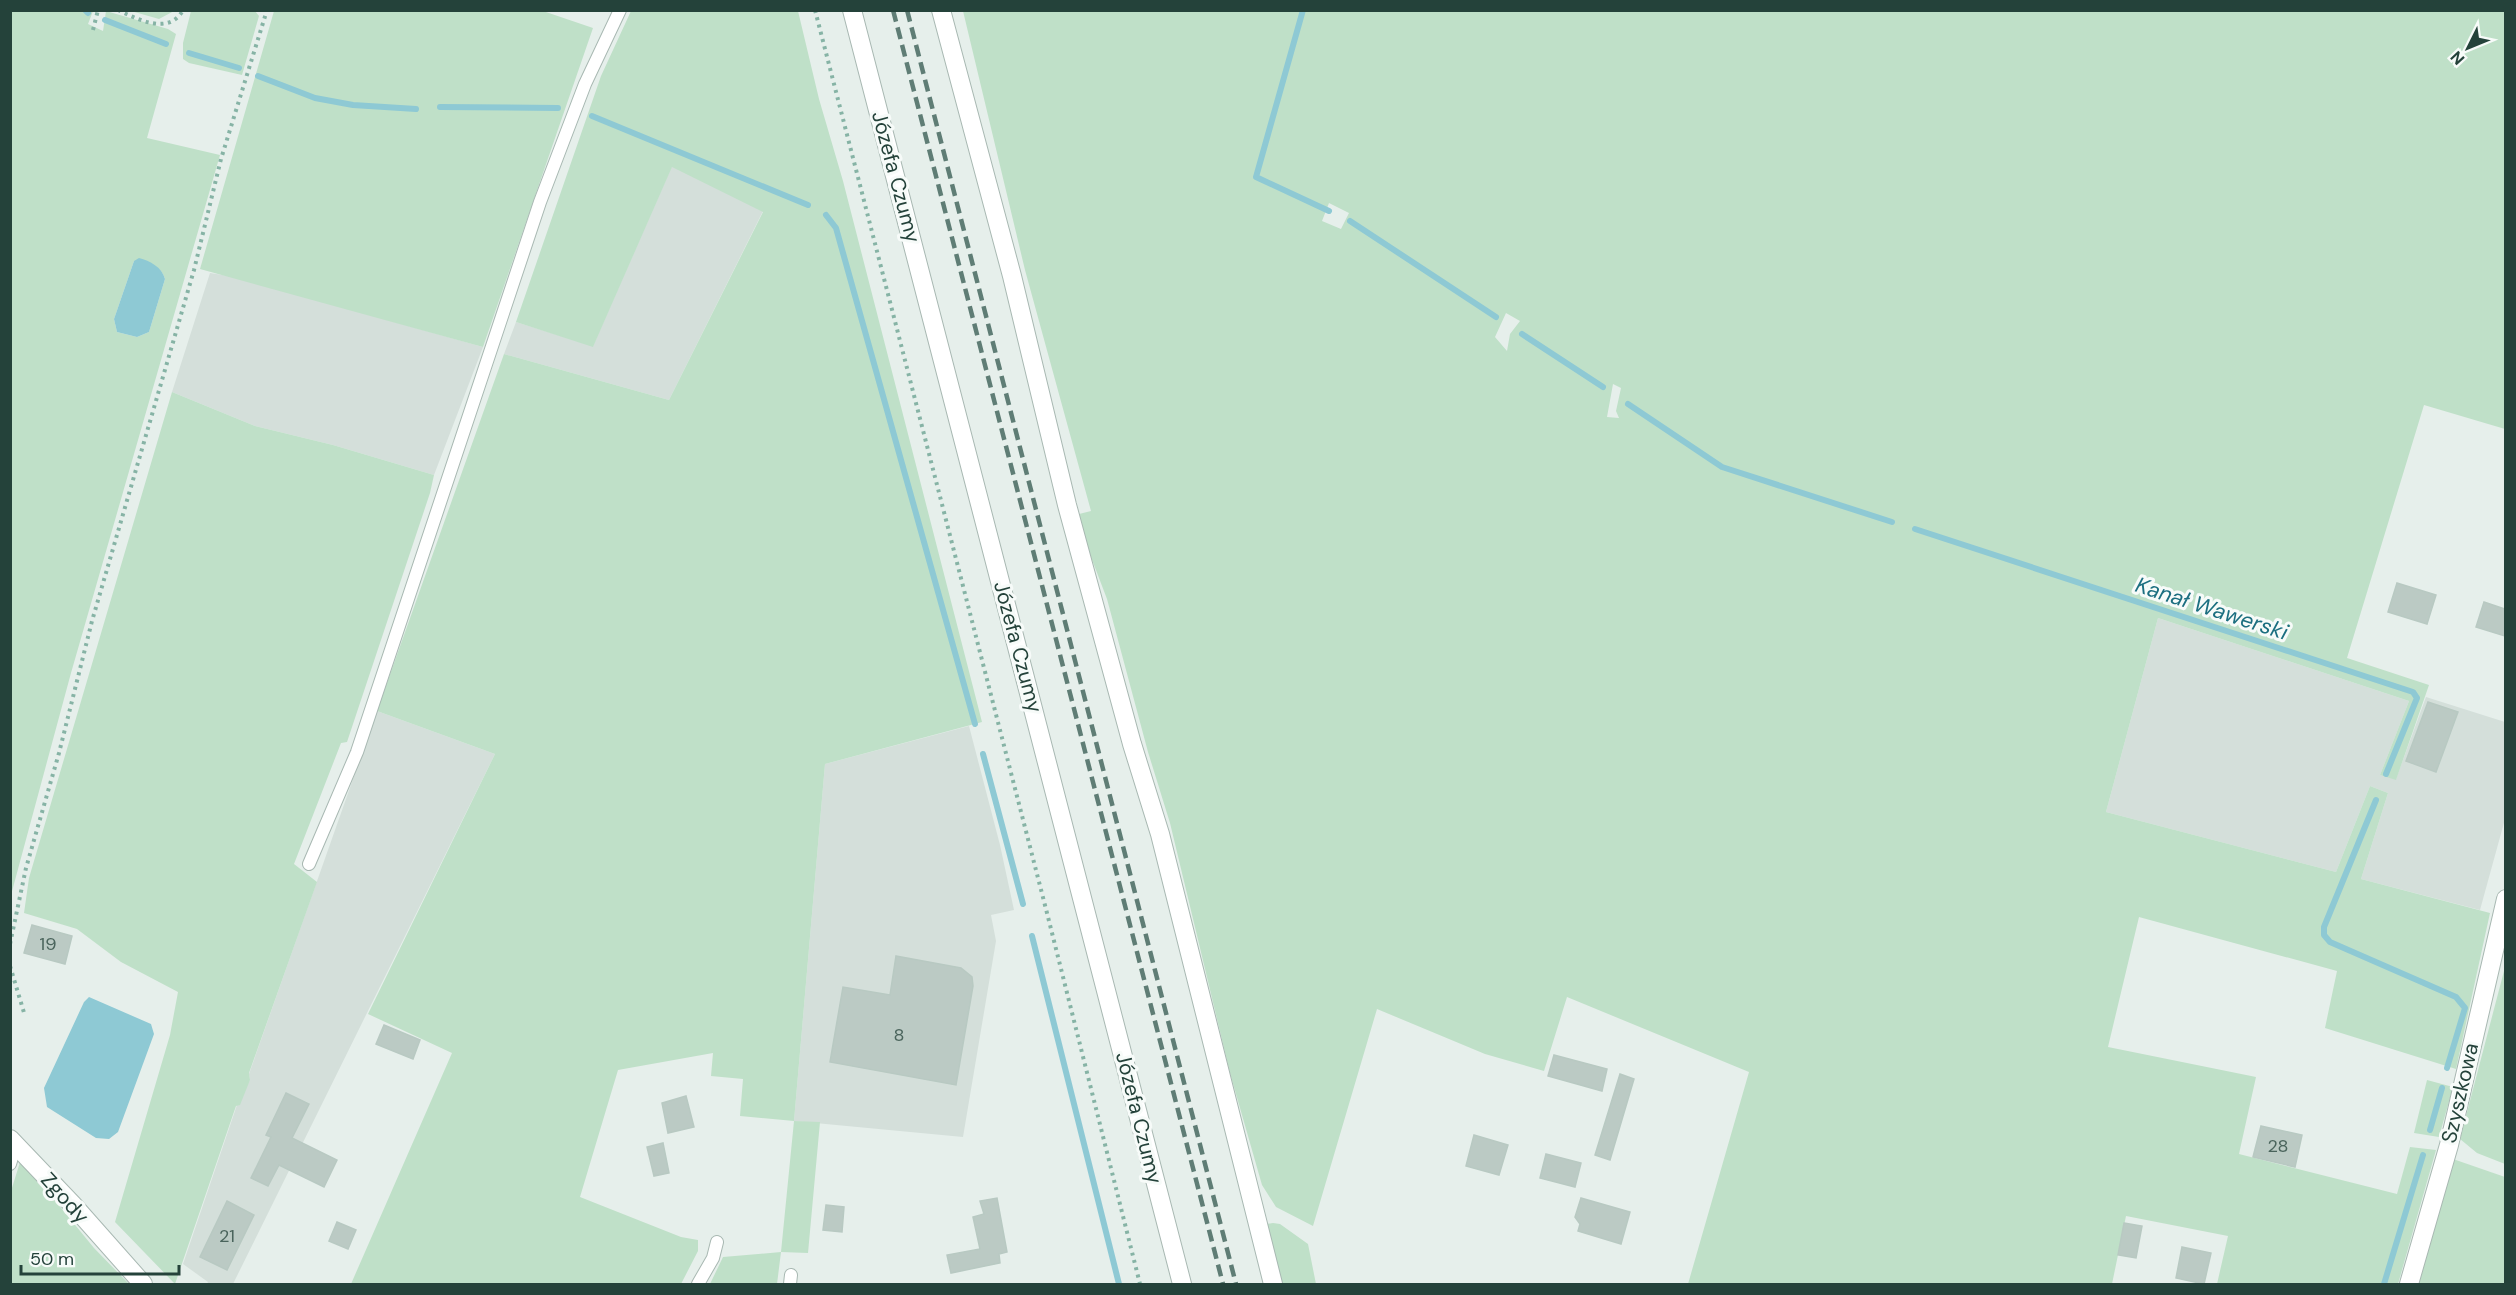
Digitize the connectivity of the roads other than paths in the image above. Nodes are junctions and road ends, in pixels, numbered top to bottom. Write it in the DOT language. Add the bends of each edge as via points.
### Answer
graph roads {
  1 [pos="620,10"];
  2 [pos="852,10"];
  3 [pos="941,10"];
  4 [pos="309,864"];
  5 [pos="2504,911"];
  6 [pos="13,1142"];
  7 [pos="10,1164"];
  8 [pos="717,1242"];
  9 [pos="143,1284"];
  10 [pos="698,1284"];
  11 [pos="1182,1284"];
  12 [pos="1273,1284"];
  13 [pos="2409,1284"];
  1 -- 4 [label="lane" via="585,84 540,202 357,752"];
  2 -- 11 [label="street, Józefa Czumy"];
  3 -- 12 [label="street" via="1012,276 1067,505 1131,744 1160,834"];
  5 -- 13 [label="street, Szyszkowa" via="2449,1145"];
  6 -- 7 [label="lane"];
  6 -- 9 [label="street, Zgody"];
  8 -- 10 [label="lane"];
}
